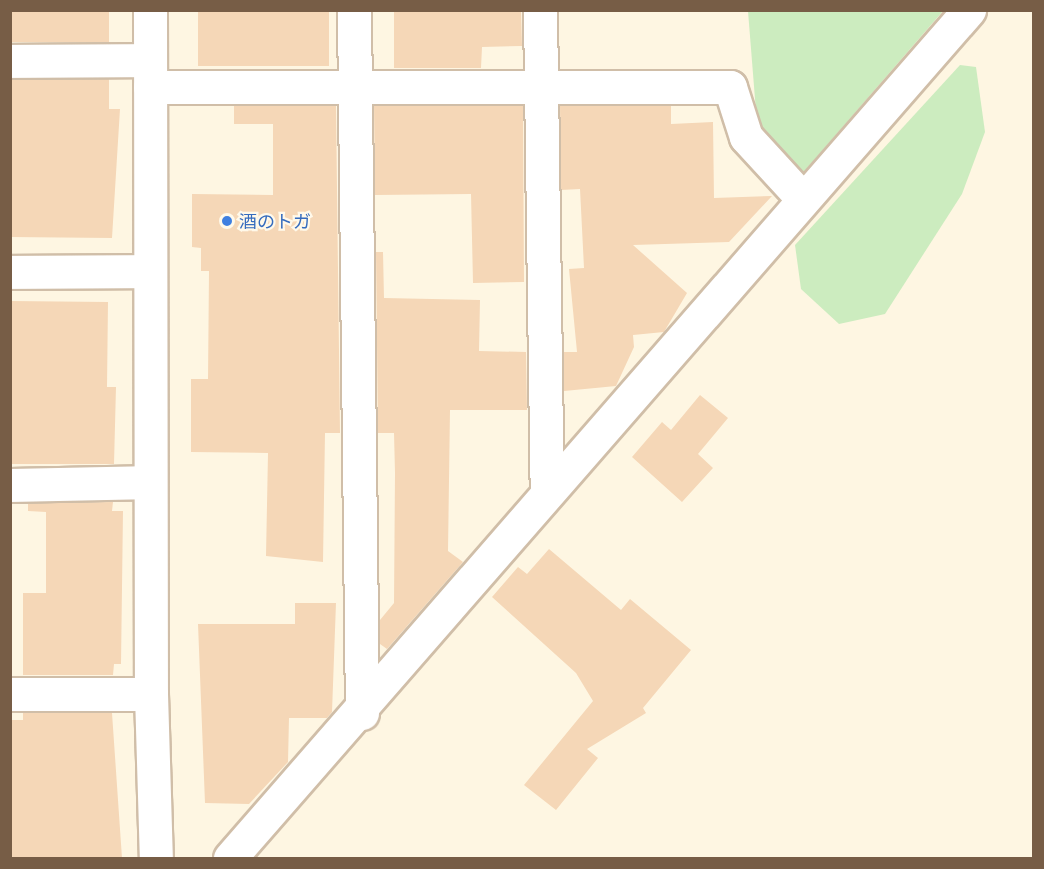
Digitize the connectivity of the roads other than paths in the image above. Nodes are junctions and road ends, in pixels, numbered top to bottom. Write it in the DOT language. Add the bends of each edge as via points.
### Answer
graph roads {
  1 [pos="150,10"];
  2 [pos="354,10"];
  3 [pos="540,10"];
  4 [pos="969,10"];
  5 [pos="10,61"];
  6 [pos="150,73"];
  7 [pos="354,88"];
  8 [pos="541,89"];
  9 [pos="803,198"];
  10 [pos="150,271"];
  11 [pos="10,272"];
  12 [pos="150,482"];
  13 [pos="10,485"];
  14 [pos="547,491"];
  15 [pos="10,694"];
  16 [pos="151,694"];
  17 [pos="362,713"];
  18 [pos="156,858"];
  19 [pos="230,858"];
  1 -- 6 [label="street"];
  2 -- 7 [label="street"];
  3 -- 8 [label="street"];
  4 -- 9 [label="street"];
  5 -- 6 [label="street"];
  6 -- 7 [label="street"];
  6 -- 10 [label="street"];
  7 -- 8 [label="street"];
  7 -- 17 [label="street"];
  8 -- 9 [label="street" via="730,87 746,138"];
  8 -- 14 [label="street"];
  9 -- 14 [label="street"];
  10 -- 11 [label="street"];
  10 -- 12 [label="street"];
  12 -- 13 [label="street"];
  12 -- 16 [label="street"];
  14 -- 17 [label="street"];
  15 -- 16 [label="street"];
  16 -- 18 [label="street"];
  17 -- 19 [label="street"];
}
